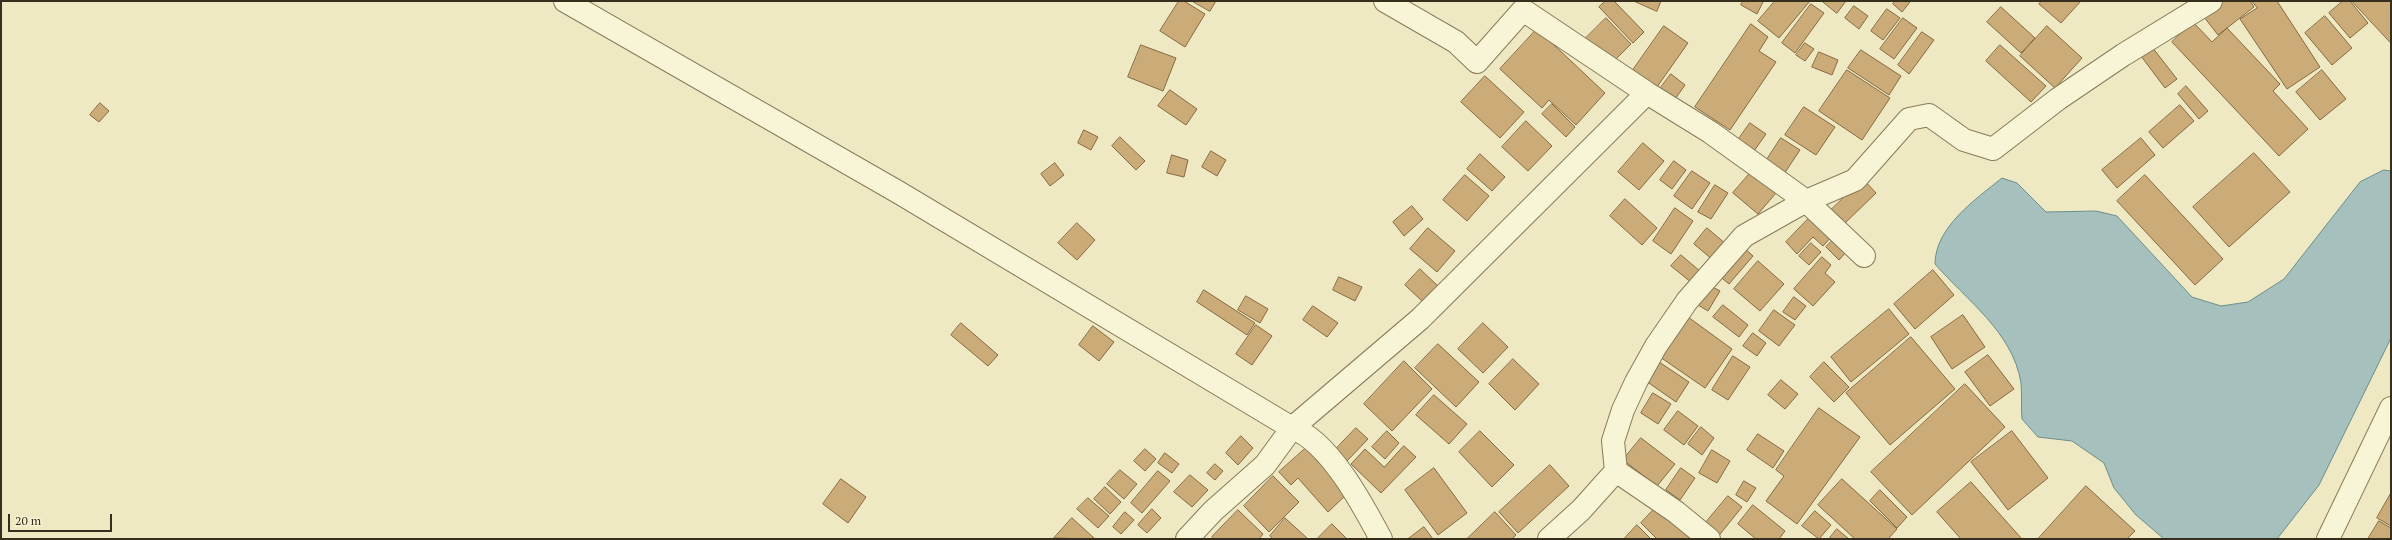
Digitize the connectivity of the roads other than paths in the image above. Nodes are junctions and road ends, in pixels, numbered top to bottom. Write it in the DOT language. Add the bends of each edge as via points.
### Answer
graph roads {
  1 [pos="565,1"];
  2 [pos="1385,1"];
  3 [pos="2211,1"];
  4 [pos="1526,5"];
  5 [pos="1647,93"];
  6 [pos="1806,201"];
  7 [pos="1864,256"];
  8 [pos="2391,408"];
  9 [pos="1292,428"];
  10 [pos="1616,471"];
  11 [pos="1187,539"];
  12 [pos="1381,539"];
  13 [pos="1549,539"];
  14 [pos="1709,539"];
  15 [pos="2328,539"];
  1 -- 9 [label="street" via="898,192"];
  2 -- 4 [label="street" via="1456,42 1477,62"];
  3 -- 6 [label="street" via="2123,55 2058,99 1992,149 1964,140 1929,115 1909,119 1855,180"];
  4 -- 5 [label="street"];
  5 -- 6 [label="street" via="1710,132"];
  5 -- 9 [label="street" via="1420,319"];
  6 -- 7 [label="street"];
  6 -- 10 [label="street" via="1744,236 1687,301 1653,352 1623,410 1613,442"];
  8 -- 15 [label="street"];
  9 -- 11 [label="street" via="1265,465 1213,511"];
  9 -- 12 [label="street" via="1305,432 1334,464 1358,497"];
  10 -- 13 [label="street" via="1581,510"];
  10 -- 14 [label="street" via="1676,512"];
}
